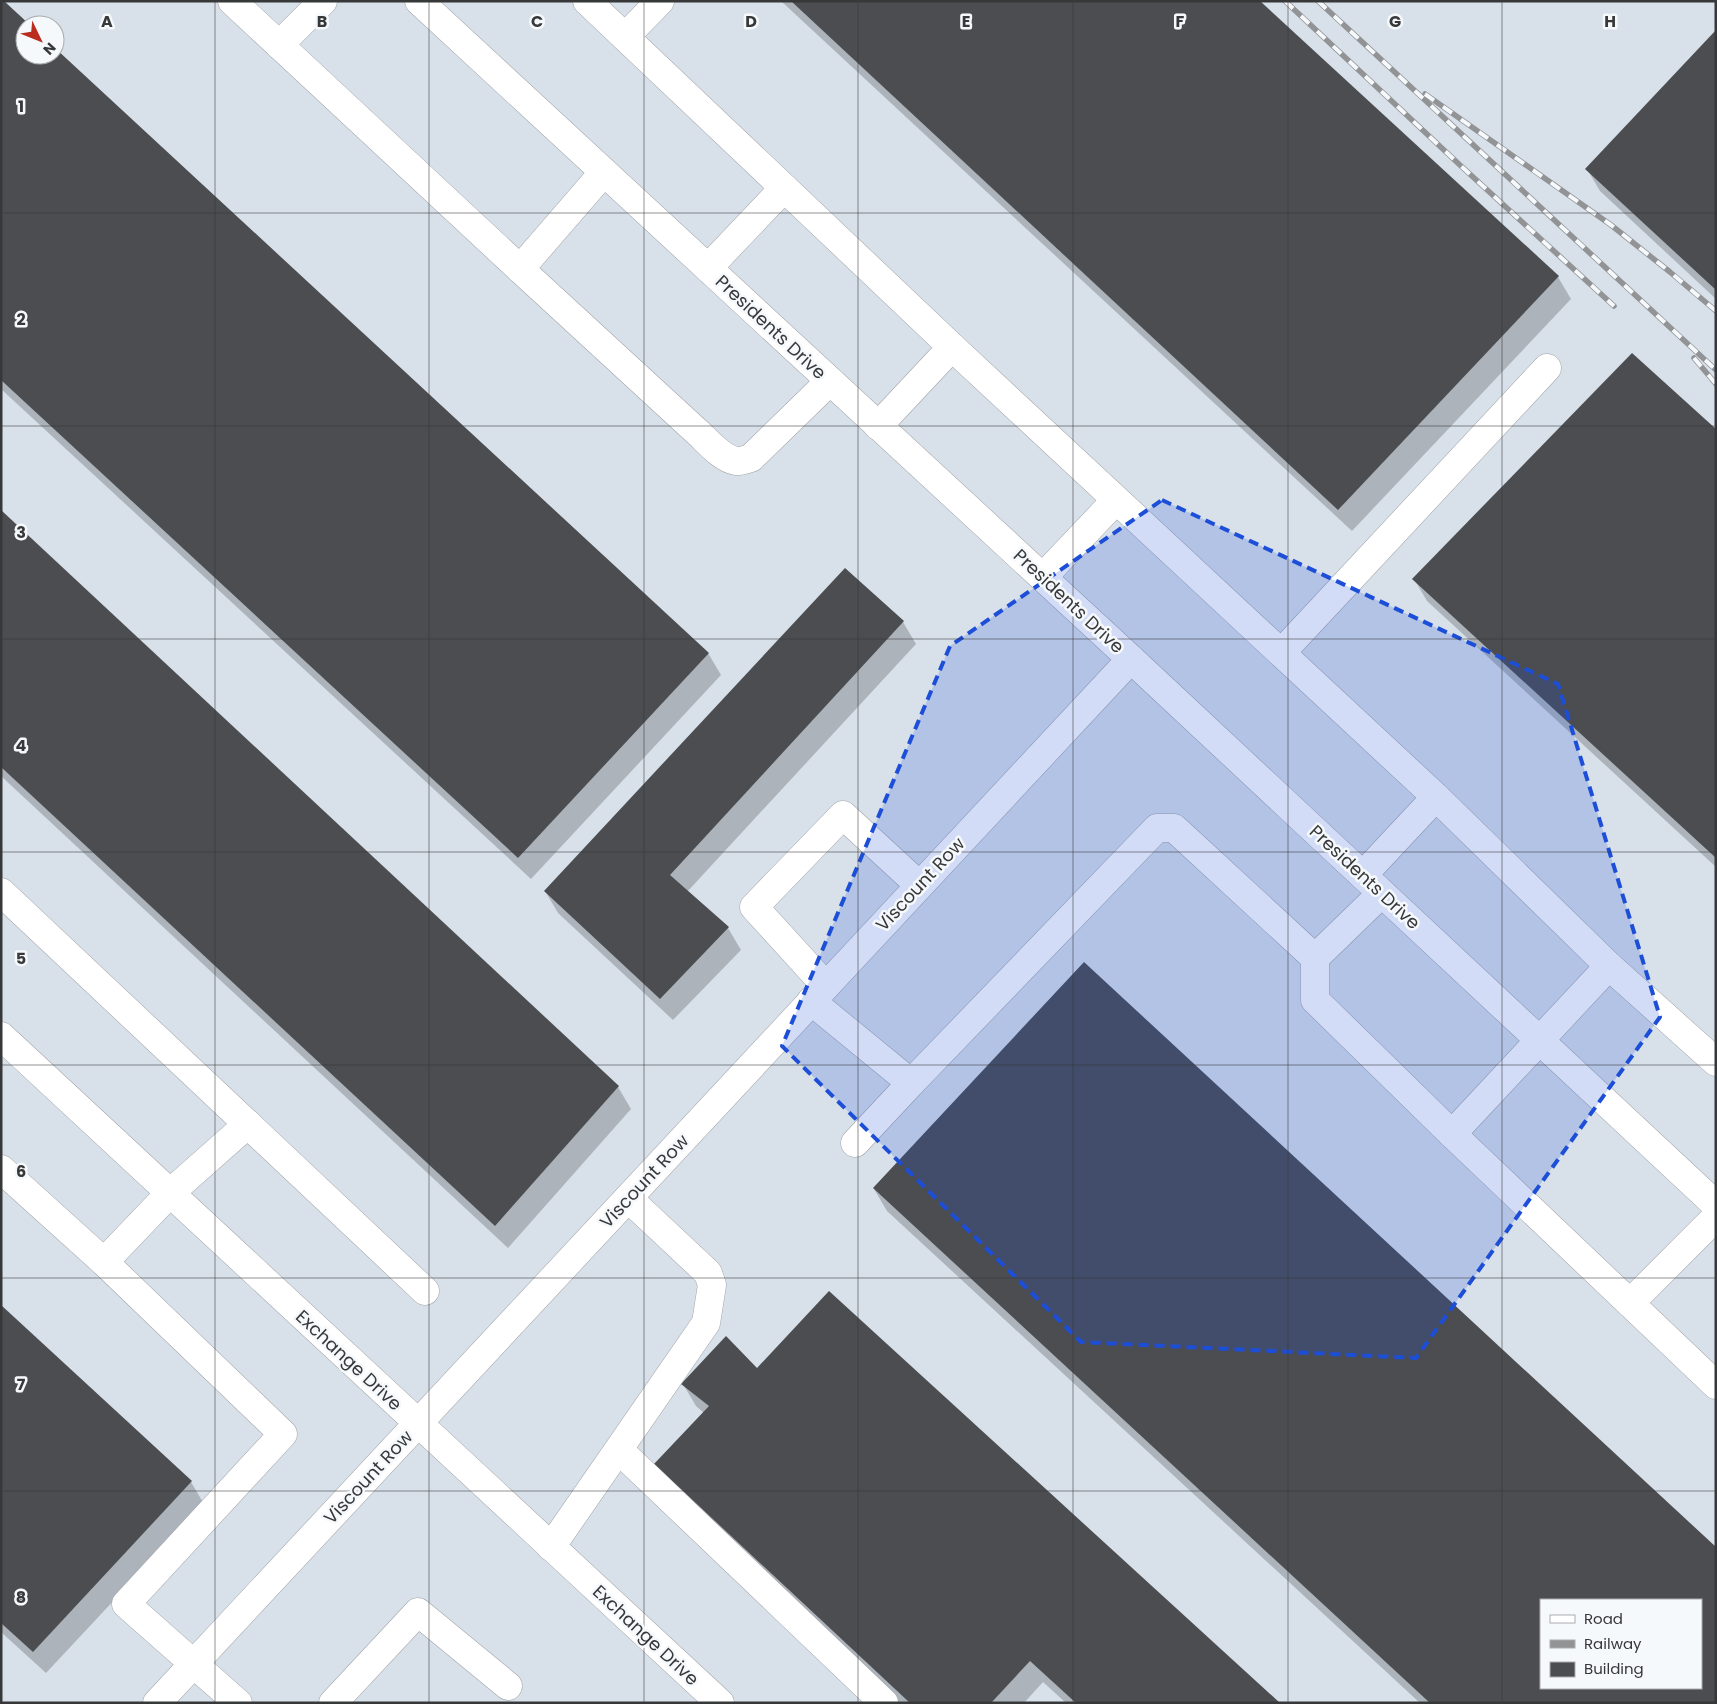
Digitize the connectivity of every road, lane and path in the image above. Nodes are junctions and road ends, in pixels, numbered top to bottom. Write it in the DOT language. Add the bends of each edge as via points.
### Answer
graph roads {
  1 [pos="232,1"];
  2 [pos="323,1"];
  3 [pos="419,1"];
  4 [pos="588,1"];
  5 [pos="660,1"];
  6 [pos="625,37"];
  7 [pos="279,45"];
  8 [pos="604,172"];
  9 [pos="784,188"];
  10 [pos="708,268"];
  11 [pos="520,269"];
  12 [pos="952,347"];
  13 [pos="1546,368"];
  14 [pos="830,381"];
  15 [pos="878,426"];
  16 [pos="1116,500"];
  17 [pos="1043,577"];
  18 [pos="1281,653"];
  19 [pos="1131,658"];
  20 [pos="1436,797"];
  21 [pos="1372,884"];
  22 [pos="919,885"];
  23 [pos="3,898"];
  24 [pos="1316,958"];
  25 [pos="1609,966"];
  26 [pos="818,993"];
  27 [pos="1,1036"];
  28 [pos="1539,1040"];
  29 [pos="1716,1062"];
  30 [pos="911,1083"];
  31 [pos="248,1124"];
  32 [pos="1452,1134"];
  33 [pos="854,1143"];
  34 [pos="1,1169"];
  35 [pos="170,1193"];
  36 [pos="628,1198"];
  37 [pos="1714,1202"];
  38 [pos="104,1262"];
  39 [pos="425,1291"];
  40 [pos="1630,1304"];
  41 [pos="1716,1384"];
  42 [pos="417,1424"];
  43 [pos="619,1450"];
  44 [pos="551,1547"];
  45 [pos="193,1664"];
  46 [pos="508,1686"];
  47 [pos="157,1703"];
  48 [pos="238,1703"];
  49 [pos="333,1703"];
  50 [pos="720,1703"];
  51 [pos="884,1703"];
  1 -- 7 [label="street"];
  2 -- 7 [label="street"];
  3 -- 8 [label="street, Presidents Drive"];
  4 -- 6 [label="street"];
  5 -- 6 [label="street"];
  6 -- 9 [label="street"];
  7 -- 11 [label="street"];
  8 -- 10 [label="street, Presidents Drive"];
  8 -- 11 [label="street"];
  9 -- 10 [label="street"];
  9 -- 12 [label="street"];
  10 -- 14 [label="street, Presidents Drive"];
  11 -- 14 [label="street" via="723,455 735,461 751,458"];
  12 -- 15 [label="street"];
  12 -- 16 [label="street"];
  13 -- 18 [label="street"];
  14 -- 15 [label="street, Presidents Drive"];
  15 -- 17 [label="street, Presidents Drive"];
  16 -- 17 [label="street"];
  16 -- 18 [label="street"];
  17 -- 19 [label="street, Presidents Drive"];
  18 -- 20 [label="street"];
  19 -- 21 [label="street, Presidents Drive"];
  19 -- 22 [label="street, Viscount Row"];
  20 -- 21 [label="street"];
  20 -- 25 [label="street"];
  21 -- 24 [label="street"];
  21 -- 28 [label="street, Presidents Drive"];
  22 -- 26 [label="street, Viscount Row"];
  22 -- 26 [label="street" via="843,816 754,907"];
  23 -- 31 [label="street"];
  24 -- 30 [label="street" via="1174,828 1157,828"];
  24 -- 32 [label="street" via="1315,1000"];
  25 -- 28 [label="street"];
  25 -- 29 [label="street"];
  26 -- 30 [label="street"];
  26 -- 36 [label="street, Viscount Row"];
  27 -- 35 [label="street, Exchange Drive"];
  28 -- 32 [label="street"];
  28 -- 37 [label="street, Presidents Drive"];
  30 -- 33 [label="street"];
  31 -- 35 [label="street"];
  31 -- 39 [label="street"];
  32 -- 40 [label="street"];
  34 -- 38 [label="street"];
  35 -- 38 [label="street"];
  35 -- 42 [label="street, Exchange Drive"];
  36 -- 42 [label="street, Viscount Row"];
  36 -- 43 [label="street" via="708,1273 712,1285 706,1323"];
  37 -- 40 [label="street"];
  38 -- 45 [label="street" via="283,1434 126,1604"];
  40 -- 41 [label="street"];
  42 -- 44 [label="street, Exchange Drive"];
  42 -- 45 [label="street, Viscount Row"];
  43 -- 44 [label="street"];
  43 -- 51 [label="street"];
  44 -- 50 [label="street, Exchange Drive"];
  45 -- 47 [label="street, Viscount Row"];
  45 -- 48 [label="street"];
  46 -- 49 [label="street" via="418,1612"];
}
